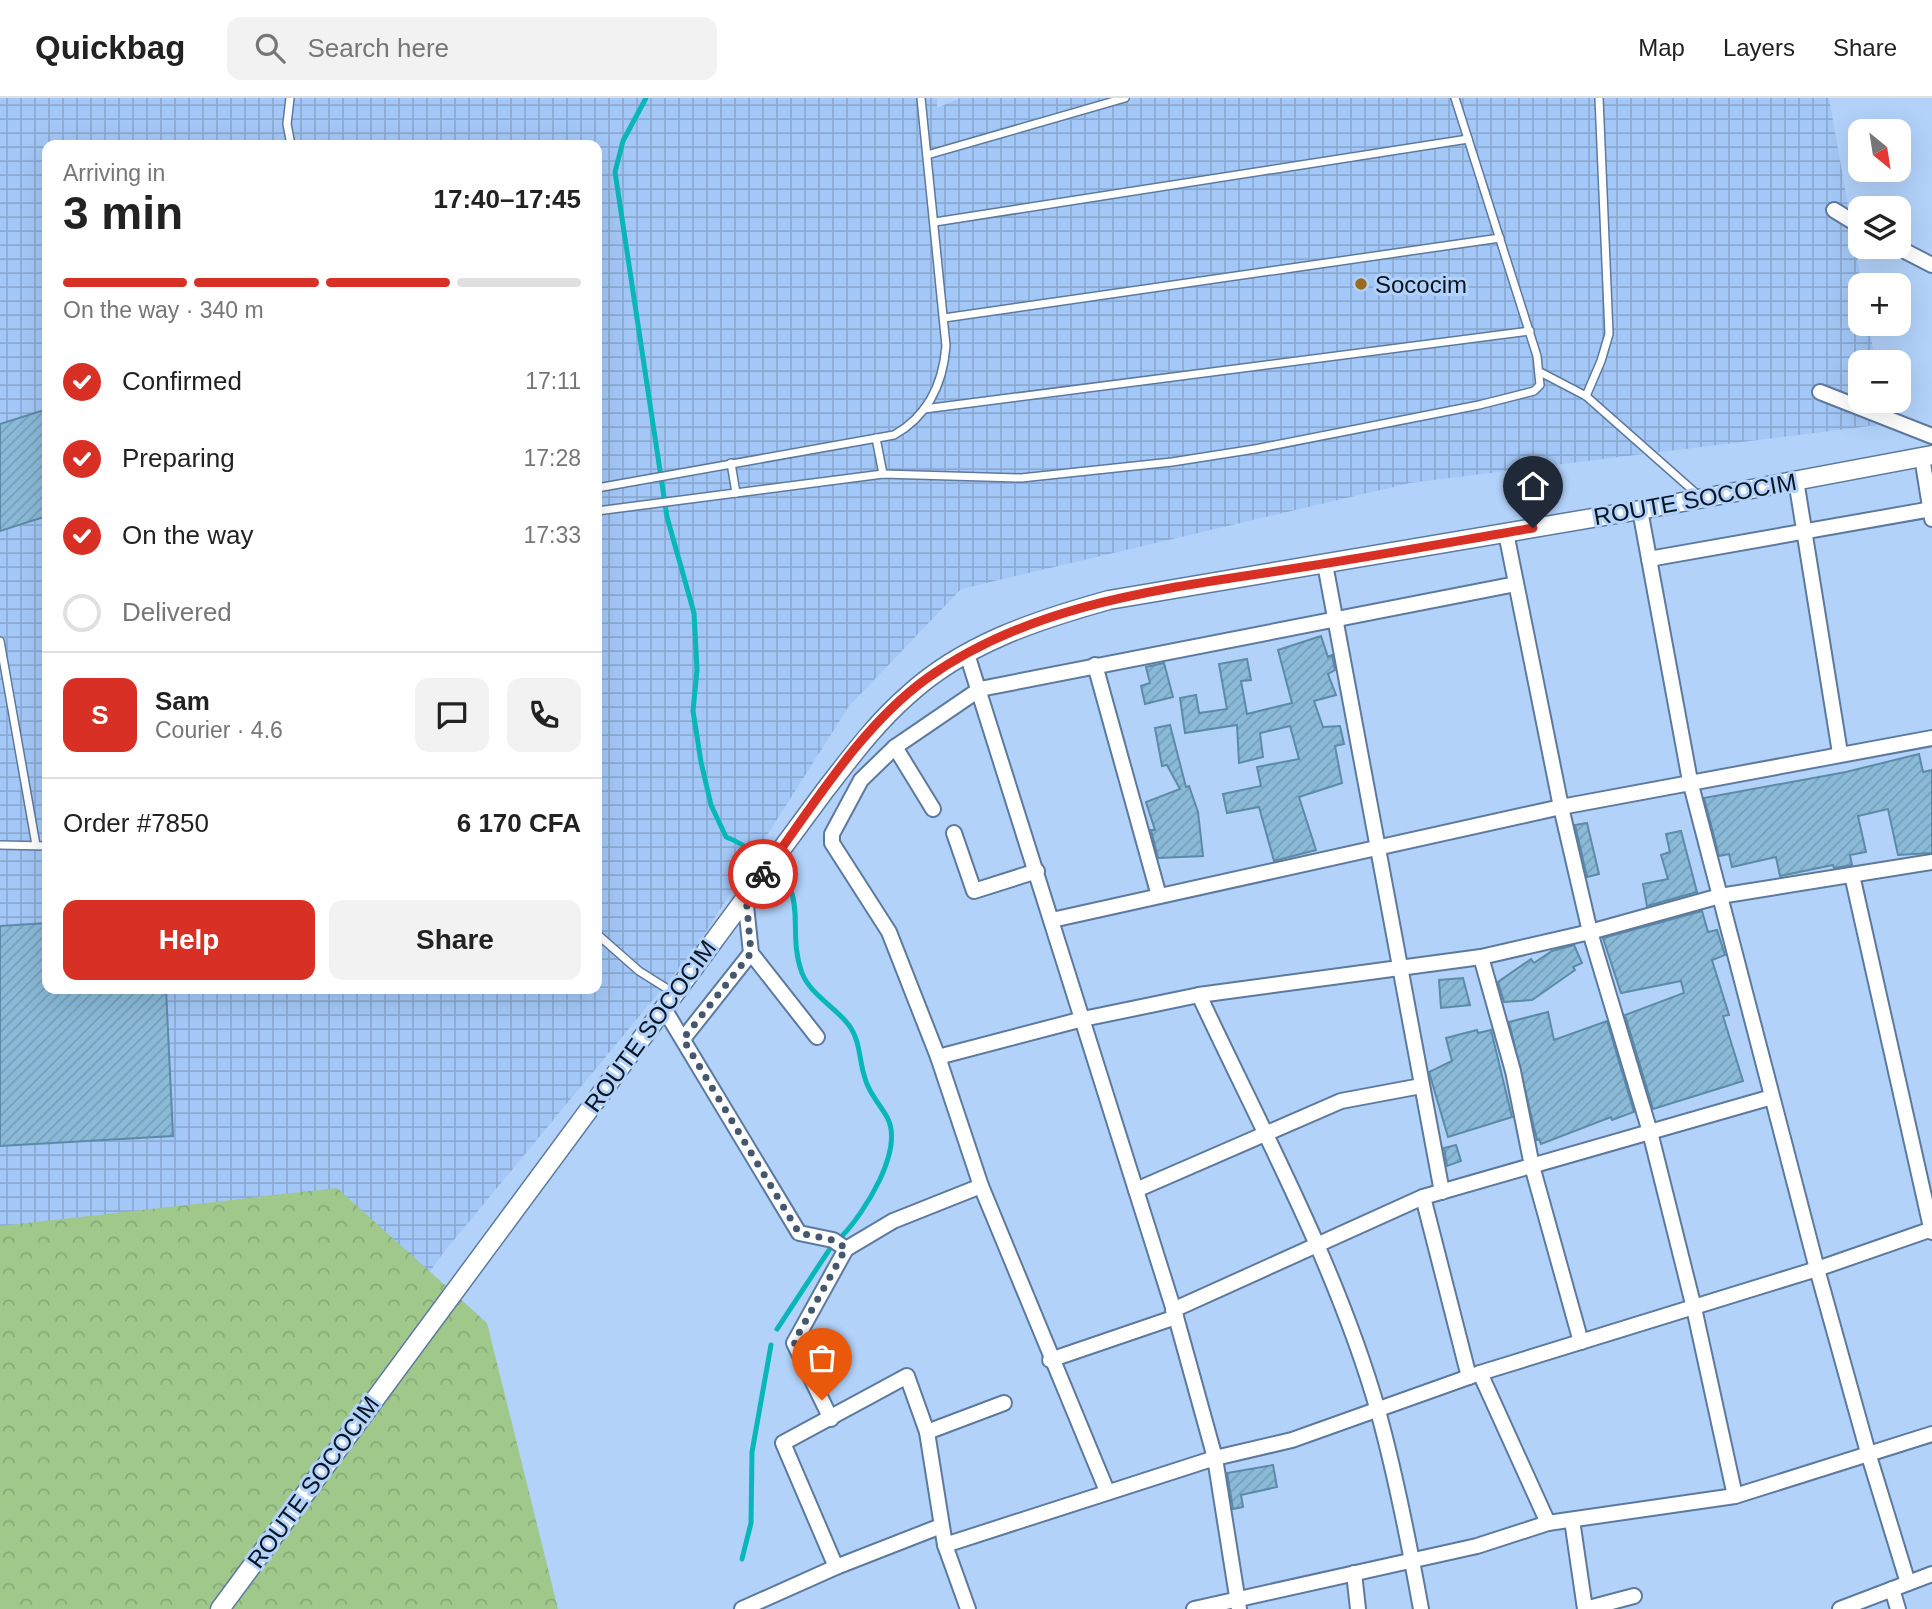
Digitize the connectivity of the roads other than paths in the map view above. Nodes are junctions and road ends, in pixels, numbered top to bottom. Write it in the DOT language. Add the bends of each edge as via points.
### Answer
graph roads {
  1 [pos="290,98"];
  2 [pos="921,98"];
  3 [pos="1125,98"];
  4 [pos="1455,98"];
  5 [pos="1599,98"];
  6 [pos="1468,139"];
  7 [pos="290,140"];
  8 [pos="927,155"];
  9 [pos="1834,210"];
  10 [pos="1848,219"];
  11 [pos="935,222"];
  12 [pos="1500,238"];
  13 [pos="1911,254"];
  14 [pos="1932,265"];
  15 [pos="944,318"];
  16 [pos="1530,331"];
  17 [pos="1540,372"];
  18 [pos="1820,392"];
  19 [pos="1586,396"];
  20 [pos="924,409"];
  21 [pos="1932,436"];
  22 [pos="876,438"];
  23 [pos="1927,456"];
  24 [pos="731,463"];
  25 [pos="883,474"];
  26 [pos="1796,480"];
  27 [pos="602,487"];
  28 [pos="736,493"];
  29 [pos="1702,498"];
  30 [pos="602,510"];
  31 [pos="1640,510"];
  32 [pos="1931,513"];
  33 [pos="1804,532"];
  34 [pos="1506,533"];
  35 [pos="1649,559"];
  36 [pos="1325,564"];
  37 [pos="1516,584"];
  38 [pos="1335,619"];
  39 [pos="0,641"];
  40 [pos="967,654"];
  41 [pos="1095,665"];
  42 [pos="3,678"];
  43 [pos="980,689"];
  44 [pos="1932,738"];
  45 [pos="895,747"];
  46 [pos="1840,753"];
  47 [pos="1690,781"];
  48 [pos="1561,807"];
  49 [pos="933,809"];
  50 [pos="954,833"];
  51 [pos="0,845"];
  52 [pos="36,845"];
  53 [pos="42,846"];
  54 [pos="1376,849"];
  55 [pos="1932,862"];
  56 [pos="1037,872"];
  57 [pos="1852,875"];
  58 [pos="746,896"];
  59 [pos="1159,896"];
  60 [pos="1720,896"];
  61 [pos="1052,920"];
  62 [pos="1590,932"];
  63 [pos="602,938"];
  64 [pos="751,953"];
  65 [pos="1481,957"];
  66 [pos="1398,968"];
  67 [pos="1199,995"];
  68 [pos="668,1000"];
  69 [pos="1083,1019"];
  70 [pos="817,1037"];
  71 [pos="683,1039"];
  72 [pos="938,1056"];
  73 [pos="1421,1086"];
  74 [pos="1772,1097"];
  75 [pos="1650,1132"];
  76 [pos="1263,1133"];
  77 [pos="1532,1166"];
  78 [pos="981,1186"];
  79 [pos="1136,1190"];
  80 [pos="1442,1192"];
  81 [pos="1423,1197"];
  82 [pos="1932,1230"];
  83 [pos="1315,1246"];
  84 [pos="846,1248"];
  85 [pos="1817,1269"];
  86 [pos="1694,1308"];
  87 [pos="1174,1313"];
  88 [pos="1581,1342"];
  89 [pos="1051,1360"];
  90 [pos="1475,1375"];
  91 [pos="1004,1403"];
  92 [pos="1377,1411"];
  93 [pos="831,1419"];
  94 [pos="928,1432"];
  95 [pos="1932,1434"];
  96 [pos="1869,1456"];
  97 [pos="1215,1458"];
  98 [pos="1107,1491"];
  99 [pos="1735,1496"];
  100 [pos="1572,1520"];
  101 [pos="1548,1523"];
  102 [pos="941,1526"];
  103 [pos="945,1545"];
  104 [pos="1412,1561"];
  105 [pos="836,1567"];
  106 [pos="1354,1573"];
  107 [pos="1932,1574"];
  108 [pos="1909,1583"];
  109 [pos="1892,1589"];
  110 [pos="1634,1596"];
  111 [pos="1238,1603"];
  112 [pos="220,1609"];
  113 [pos="742,1609"];
  114 [pos="968,1609"];
  115 [pos="1194,1609"];
  116 [pos="1358,1609"];
  117 [pos="1421,1609"];
  118 [pos="1585,1609"];
  119 [pos="1840,1609"];
  120 [pos="1898,1609"];
  1 -- 7 [label="lane"];
  2 -- 8 [label="lane"];
  3 -- 8 [label="lane"];
  4 -- 6 [label="lane"];
  5 -- 19 [label="lane" via="1609,334"];
  6 -- 11 [label="lane"];
  6 -- 12 [label="lane"];
  8 -- 11 [label="lane"];
  9 -- 10 [label="street"];
  11 -- 15 [label="lane"];
  12 -- 15 [label="lane"];
  12 -- 16 [label="lane"];
  13 -- 14 [label="street"];
  15 -- 20 [label="lane" via="944,371"];
  16 -- 17 [label="lane"];
  16 -- 20 [label="lane"];
  17 -- 19 [label="lane"];
  17 -- 25 [label="lane" via="1537,390 1505,399 1244,451 1021,478"];
  18 -- 21 [label="street"];
  19 -- 29 [label="lane"];
  20 -- 22 [label="lane" via="907,428"];
  22 -- 24 [label="lane"];
  22 -- 25 [label="lane"];
  23 -- 26 [label="street, ROUTE SOCOCIM"];
  23 -- 32 [label="street"];
  24 -- 27 [label="lane"];
  24 -- 28 [label="lane"];
  25 -- 28 [label="lane"];
  26 -- 29 [label="street, ROUTE SOCOCIM"];
  26 -- 33 [label="street"];
  28 -- 30 [label="lane"];
  29 -- 31 [label="street, ROUTE SOCOCIM"];
  31 -- 34 [label="street, ROUTE SOCOCIM"];
  31 -- 35 [label="street"];
  32 -- 33 [label="street"];
  33 -- 35 [label="street"];
  33 -- 46 [label="street"];
  34 -- 36 [label="street, ROUTE SOCOCIM"];
  34 -- 37 [label="street"];
  35 -- 47 [label="street"];
  36 -- 38 [label="street"];
  36 -- 40 [label="street, ROUTE SOCOCIM" via="1109,600 1032,622"];
  37 -- 38 [label="street"];
  37 -- 48 [label="street"];
  38 -- 41 [label="street"];
  38 -- 54 [label="street"];
  39 -- 42 [label="lane"];
  40 -- 43 [label="street"];
  40 -- 58 [label="street, ROUTE SOCOCIM" via="926,679 891,711"];
  41 -- 43 [label="street"];
  41 -- 59 [label="street"];
  42 -- 52 [label="lane"];
  43 -- 45 [label="street"];
  43 -- 56 [label="street"];
  44 -- 46 [label="street"];
  45 -- 49 [label="street"];
  45 -- 72 [label="street" via="861,780 831,839 889,932"];
  46 -- 47 [label="street"];
  47 -- 48 [label="street"];
  47 -- 60 [label="street"];
  48 -- 54 [label="street"];
  48 -- 62 [label="street"];
  50 -- 56 [label="street" via="974,891"];
  51 -- 52 [label="lane"];
  52 -- 53 [label="lane"];
  54 -- 59 [label="street"];
  54 -- 66 [label="street"];
  55 -- 57 [label="street"];
  56 -- 61 [label="street"];
  57 -- 60 [label="street"];
  57 -- 82 [label="street"];
  58 -- 64 [label="street"];
  58 -- 68 [label="street, ROUTE SOCOCIM"];
  59 -- 61 [label="street"];
  60 -- 62 [label="street"];
  60 -- 74 [label="street"];
  61 -- 69 [label="street"];
  62 -- 65 [label="street"];
  62 -- 75 [label="street"];
  63 -- 68 [label="lane"];
  64 -- 70 [label="street"];
  64 -- 71 [label="street"];
  65 -- 66 [label="street"];
  65 -- 77 [label="street" via="1513,1071"];
  66 -- 67 [label="street"];
  66 -- 73 [label="street"];
  67 -- 69 [label="street"];
  67 -- 76 [label="street"];
  68 -- 71 [label="street"];
  68 -- 112 [label="street, ROUTE SOCOCIM"];
  69 -- 72 [label="street"];
  69 -- 79 [label="street"];
  71 -- 84 [label="street" via="799,1233 833,1240"];
  72 -- 78 [label="street"];
  73 -- 76 [label="street" via="1341,1101"];
  73 -- 80 [label="street"];
  74 -- 75 [label="street"];
  74 -- 85 [label="street"];
  75 -- 77 [label="street"];
  75 -- 86 [label="street"];
  76 -- 79 [label="street"];
  76 -- 83 [label="street"];
  77 -- 80 [label="street"];
  77 -- 88 [label="street"];
  78 -- 84 [label="street" via="893,1221"];
  78 -- 89 [label="street"];
  79 -- 87 [label="street"];
  80 -- 81 [label="street"];
  81 -- 83 [label="street"];
  81 -- 90 [label="street"];
  82 -- 85 [label="street"];
  83 -- 87 [label="street"];
  83 -- 92 [label="street"];
  84 -- 93 [label="street" via="794,1342"];
  85 -- 86 [label="street"];
  85 -- 96 [label="street"];
  86 -- 88 [label="street"];
  86 -- 99 [label="street"];
  87 -- 89 [label="street"];
  87 -- 97 [label="street"];
  88 -- 90 [label="street"];
  89 -- 98 [label="street"];
  90 -- 92 [label="street"];
  90 -- 101 [label="street"];
  91 -- 94 [label="street"];
  92 -- 97 [label="street" via="1292,1440"];
  92 -- 104 [label="street"];
  93 -- 94 [label="street" via="907,1376"];
  93 -- 105 [label="street" via="783,1443"];
  94 -- 102 [label="street"];
  95 -- 96 [label="street"];
  96 -- 99 [label="street"];
  96 -- 108 [label="street"];
  97 -- 98 [label="street"];
  97 -- 111 [label="street"];
  98 -- 103 [label="street"];
  99 -- 100 [label="street"];
  100 -- 101 [label="street"];
  100 -- 118 [label="street"];
  101 -- 104 [label="street"];
  102 -- 103 [label="street"];
  102 -- 105 [label="street"];
  103 -- 114 [label="street"];
  104 -- 106 [label="street"];
  104 -- 117 [label="street"];
  105 -- 113 [label="street"];
  106 -- 111 [label="street"];
  106 -- 116 [label="street"];
  107 -- 108 [label="street"];
  108 -- 109 [label="street"];
  109 -- 119 [label="street"];
  109 -- 120 [label="street"];
  110 -- 118 [label="street"];
  111 -- 115 [label="street"];
}
